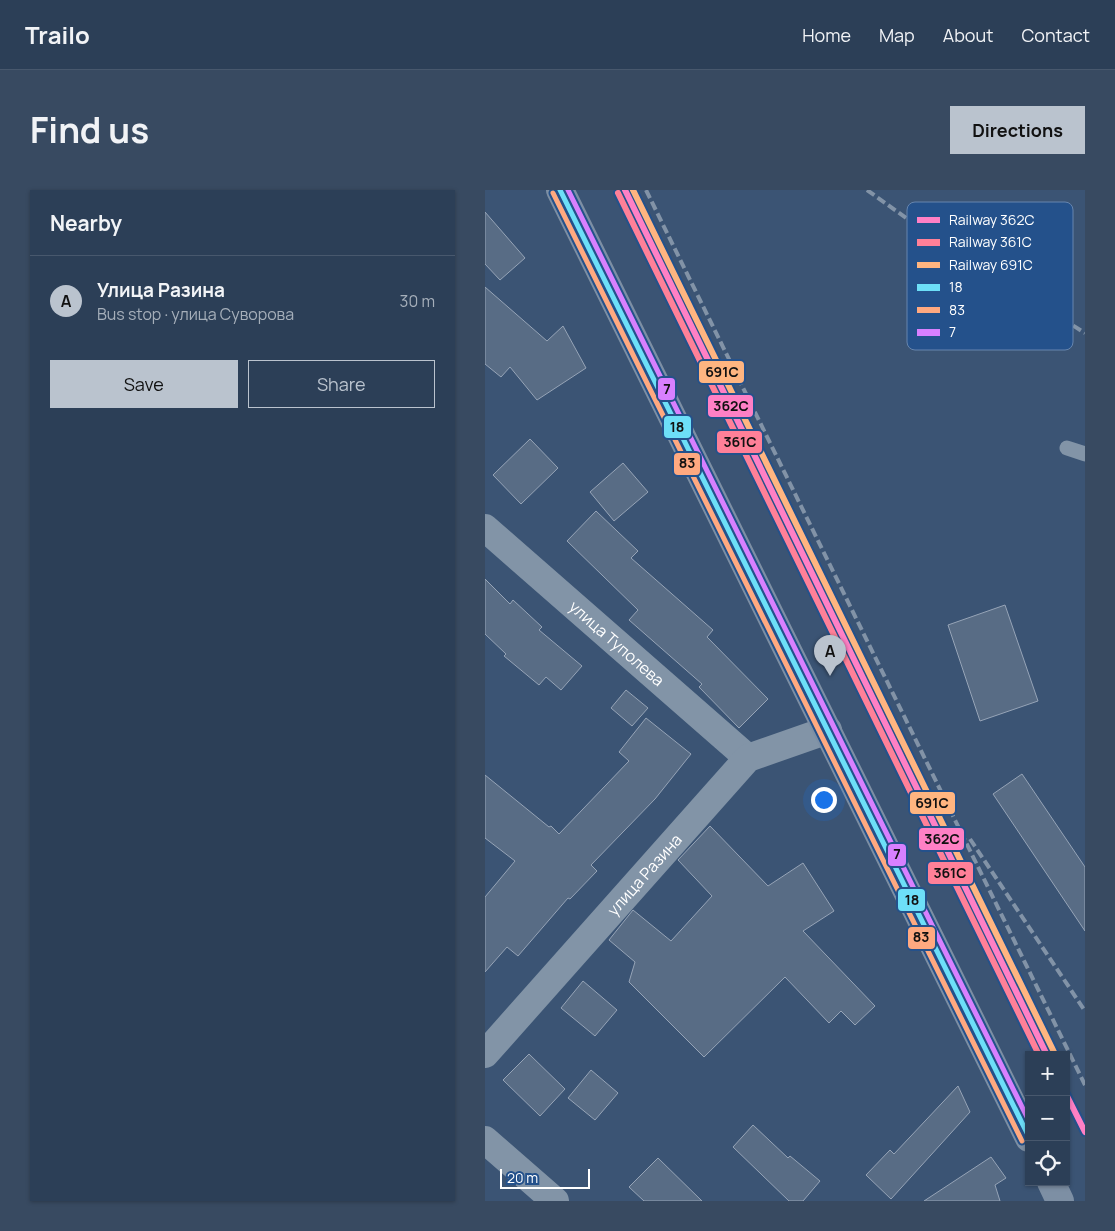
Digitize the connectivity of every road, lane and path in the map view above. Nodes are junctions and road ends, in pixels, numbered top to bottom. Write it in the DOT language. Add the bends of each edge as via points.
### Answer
graph roads {
  1 [pos="560,190"];
  2 [pos="1067,448"];
  3 [pos="1085,454"];
  4 [pos="485,528"];
  5 [pos="828,730"];
  6 [pos="748,758"];
  7 [pos="485,1054"];
  8 [pos="1025,1130"];
  9 [pos="485,1140"];
  10 [pos="1053,1186"];
  11 [pos="555,1201"];
  12 [pos="1060,1201"];
  1 -- 5 [label="main road"];
  2 -- 3 [label="lane"];
  4 -- 6 [label="street, улица Туполева"];
  5 -- 6 [label="street, улица Разина"];
  5 -- 8 [label="main road"];
  6 -- 7 [label="street, улица Разина"];
  9 -- 11 [label="street"];
  10 -- 12 [label="main road"];
}
